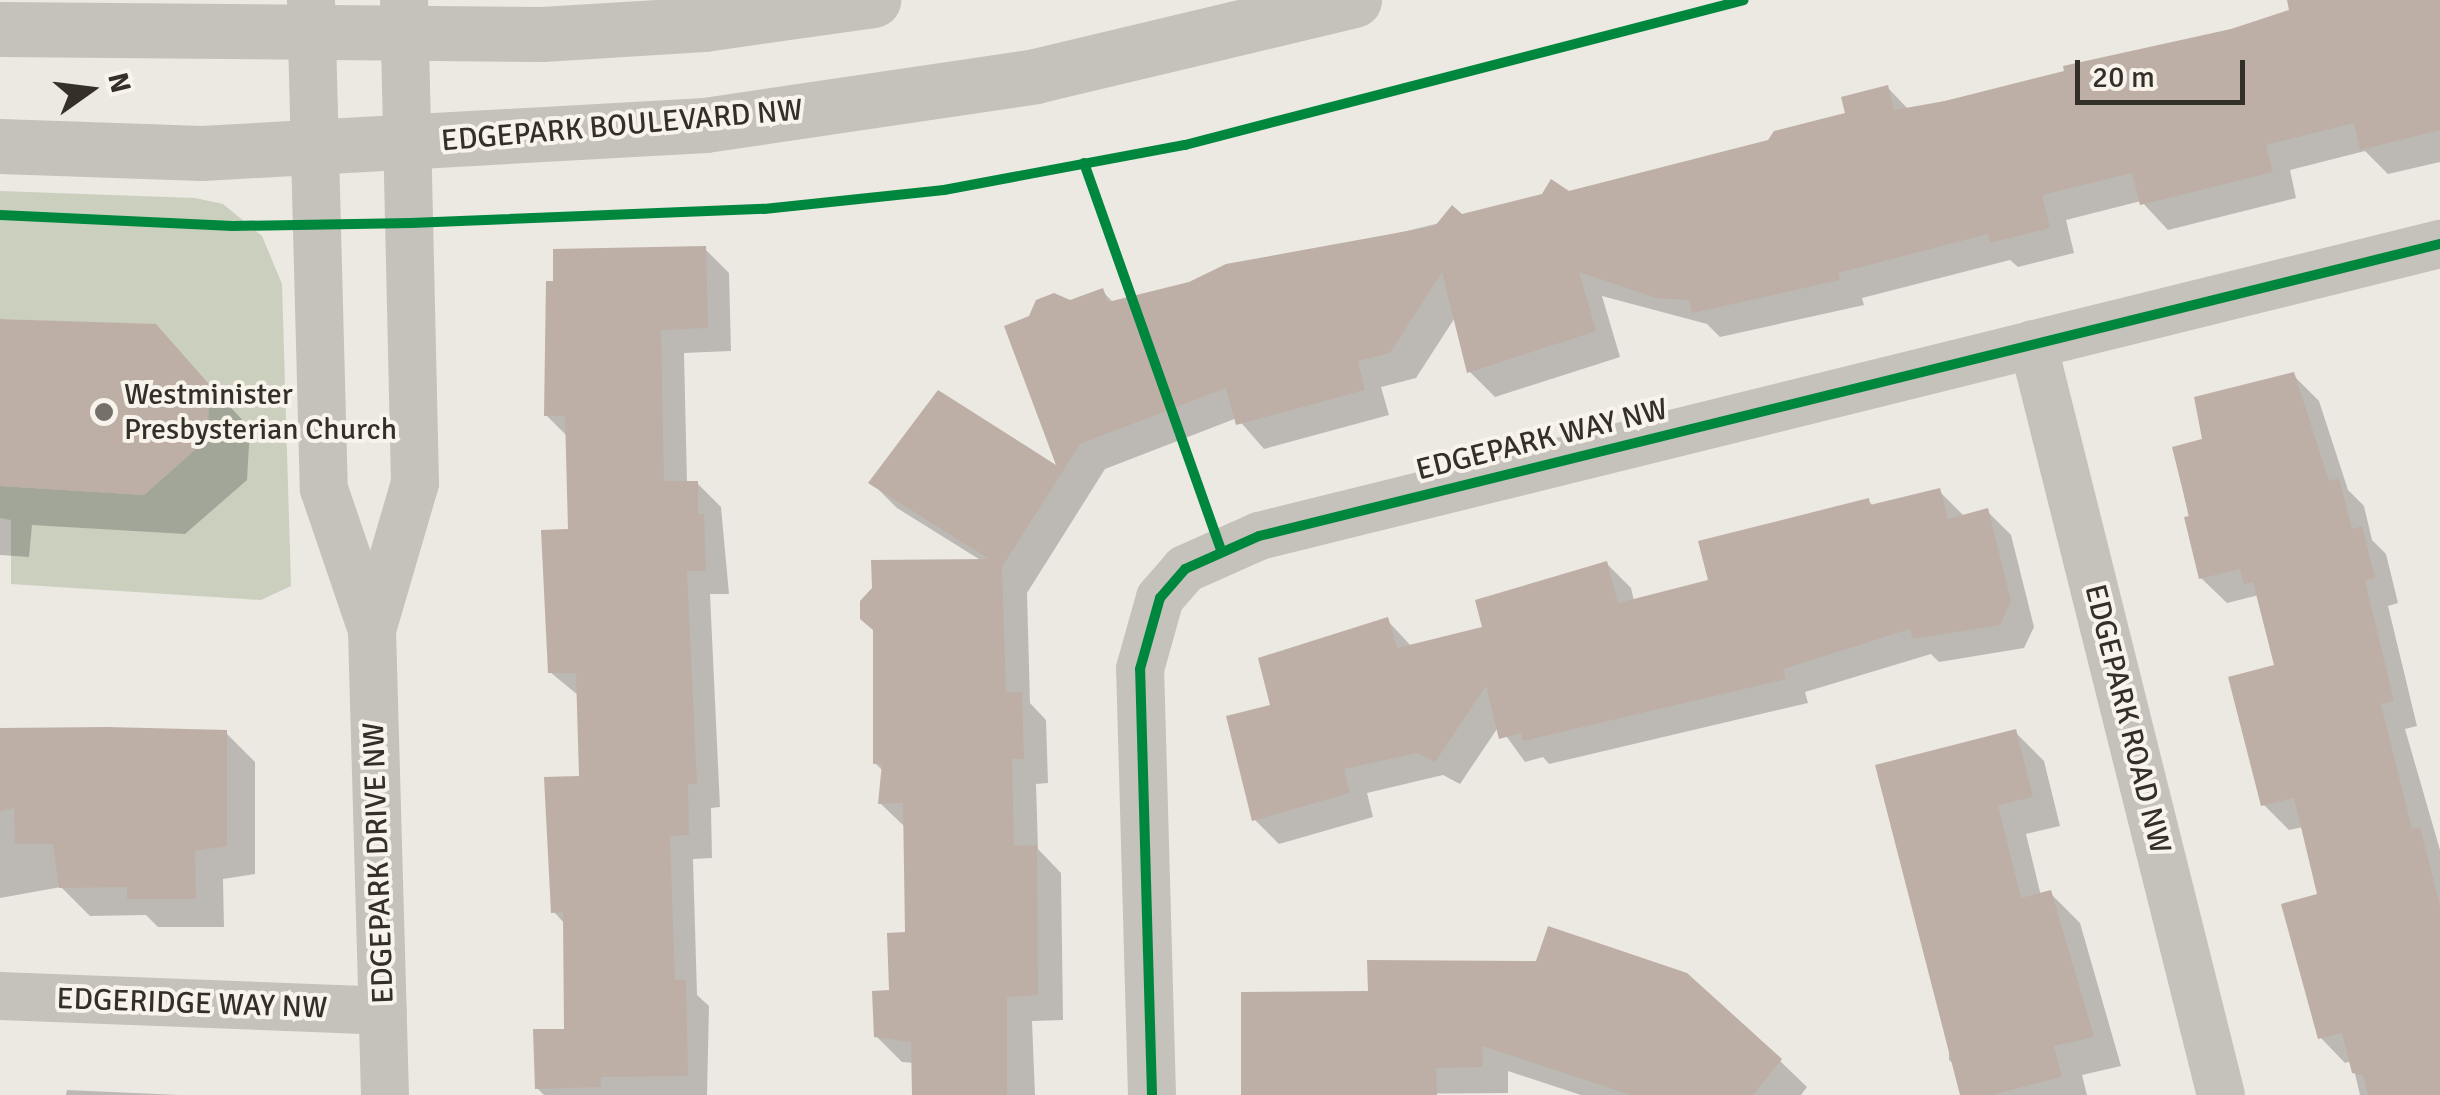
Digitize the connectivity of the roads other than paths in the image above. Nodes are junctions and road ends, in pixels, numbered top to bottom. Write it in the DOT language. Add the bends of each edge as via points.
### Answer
graph roads {
  1 [pos="873,0"];
  2 [pos="1354,0"];
  3 [pos="312,17"];
  4 [pos="405,18"];
  5 [pos="0,29"];
  6 [pos="407,144"];
  7 [pos="0,146"];
  8 [pos="315,150"];
  9 [pos="2440,244"];
  10 [pos="2034,344"];
  11 [pos="372,630"];
  12 [pos="0,996"];
  13 [pos="383,1011"];
  14 [pos="386,1095"];
  15 [pos="1152,1095"];
  16 [pos="2221,1095"];
  1 -- 4 [label="street" via="704,24"];
  2 -- 6 [label="street, EDGEPARK BOULEVARD NW" via="1016,79 704,125"];
  3 -- 4 [label="street"];
  3 -- 5 [label="street"];
  3 -- 8 [label="street, EDGEPARK DRIVE NW"];
  4 -- 6 [label="street, EDGEPARK DRIVE NW"];
  6 -- 8 [label="street, EDGEPARK BOULEVARD NW"];
  6 -- 11 [label="street, EDGEPARK DRIVE NW" via="415,483"];
  7 -- 8 [label="street, EDGEPARK BOULEVARD NW" via="202,154"];
  8 -- 11 [label="street, EDGEPARK DRIVE NW" via="324,489"];
  9 -- 10 [label="street, EDGEPARK WAY NW"];
  10 -- 15 [label="street, EDGEPARK WAY NW" via="1259,536 1184,569 1160,598 1140,670"];
  10 -- 16 [label="street, EDGEPARK ROAD NW"];
  11 -- 13 [label="street, EDGEPARK DRIVE NW"];
  12 -- 13 [label="street, EDGERIDGE WAY NW"];
  13 -- 14 [label="street, EDGEPARK DRIVE NW"];
}
